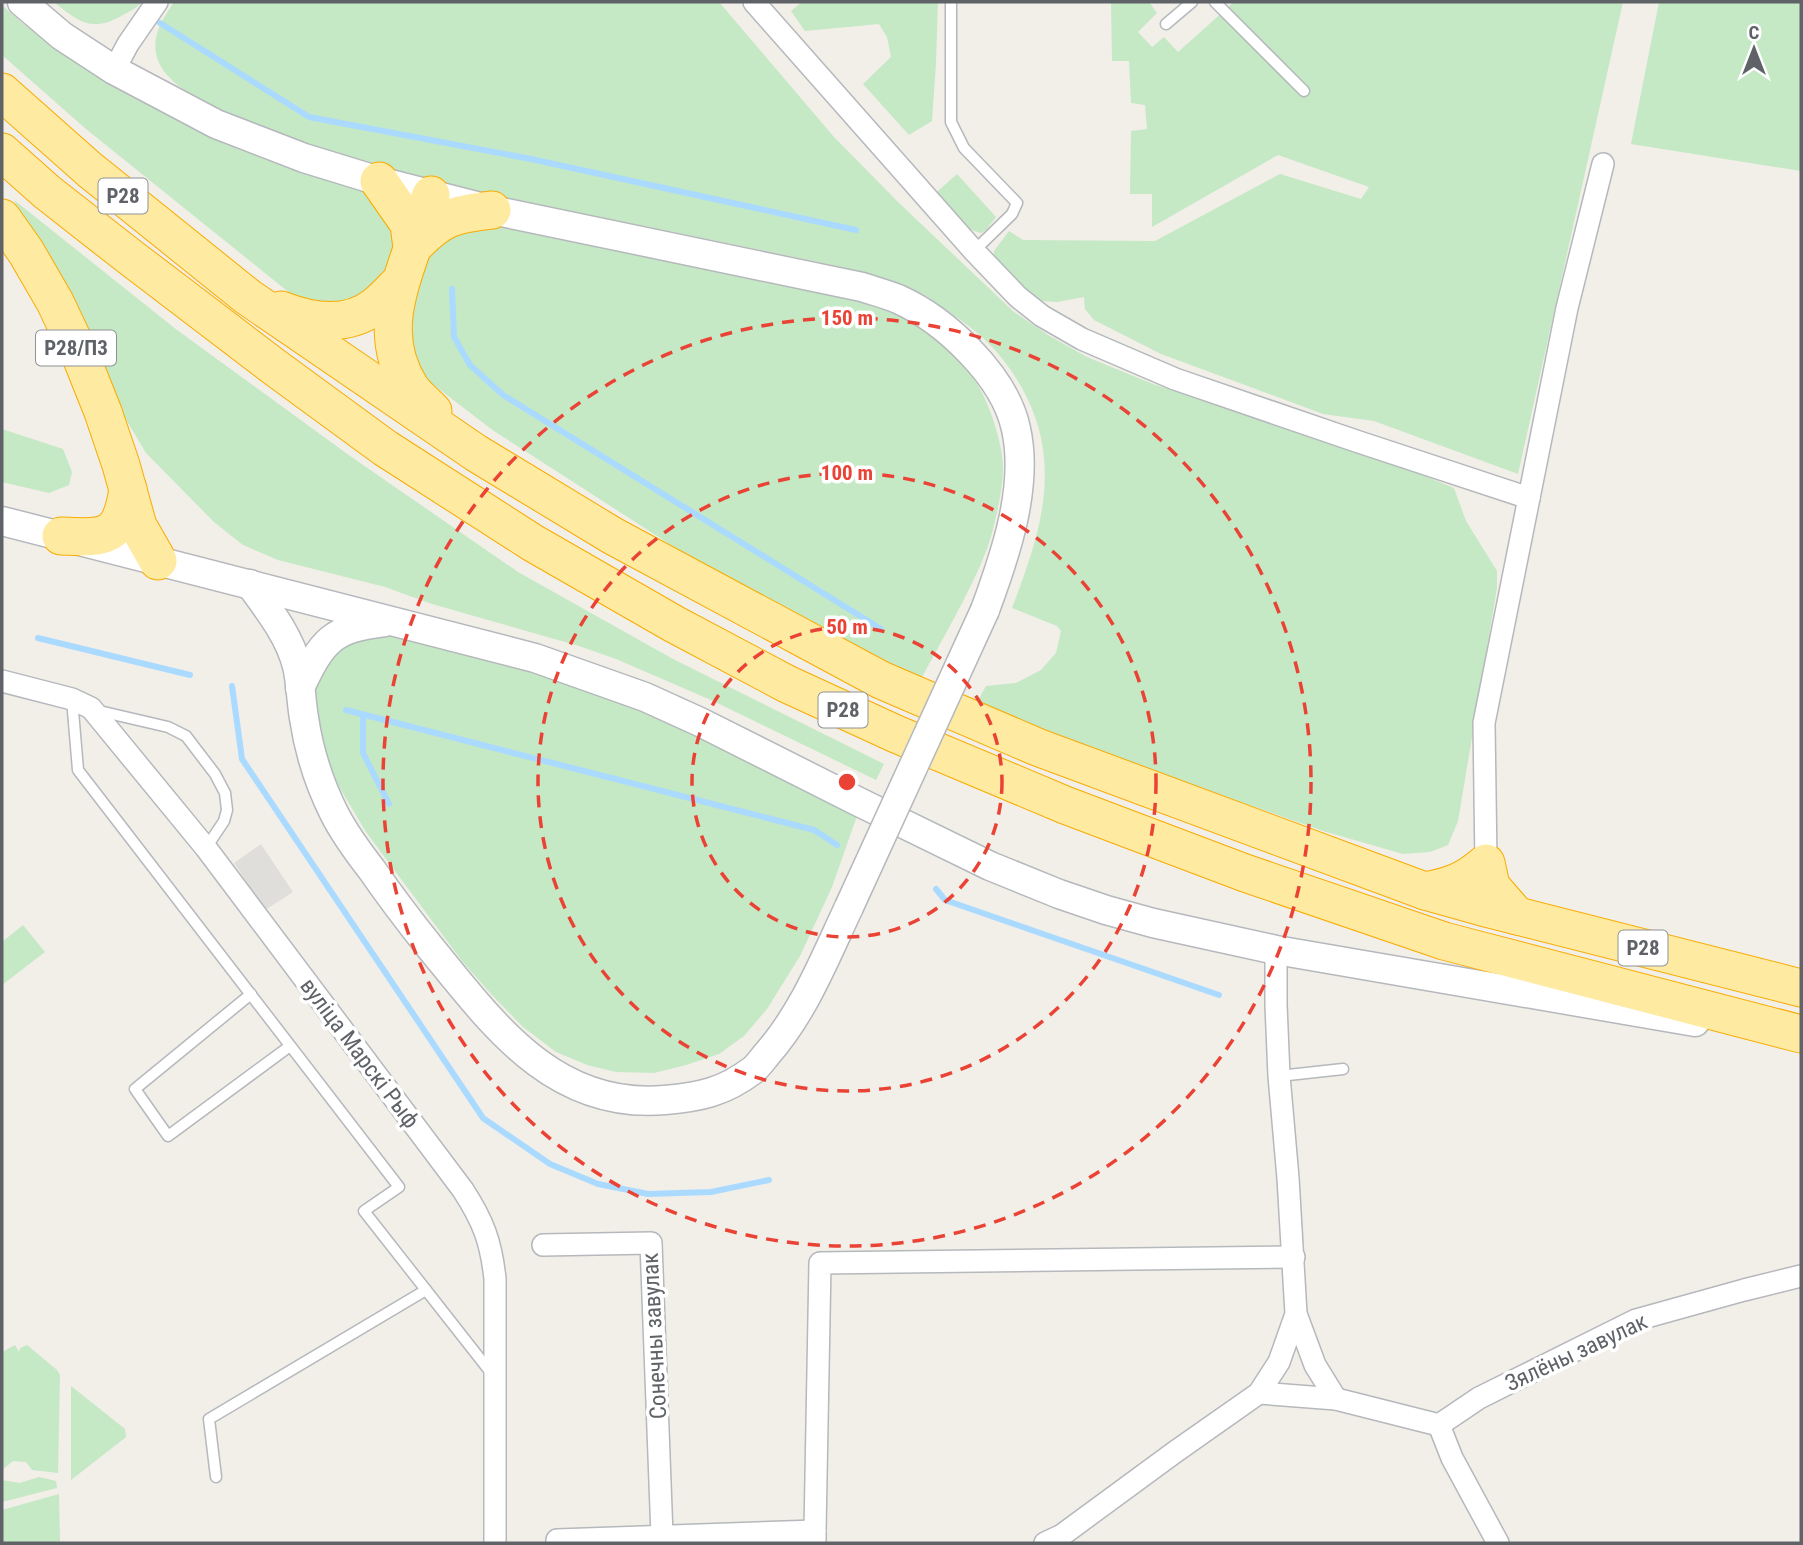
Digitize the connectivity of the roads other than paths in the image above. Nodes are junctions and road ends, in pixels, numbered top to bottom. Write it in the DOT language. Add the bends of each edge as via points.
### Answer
graph roads {
  1 [pos="22,2"];
  2 [pos="157,2"];
  3 [pos="754,2"];
  4 [pos="951,2"];
  5 [pos="1192,2"];
  6 [pos="1215,2"];
  7 [pos="1166,24"];
  8 [pos="114,70"];
  9 [pos="1304,91"];
  10 [pos="2,92"];
  11 [pos="2,152"];
  12 [pos="1603,164"];
  13 [pos="379,181"];
  14 [pos="431,195"];
  15 [pos="492,210"];
  16 [pos="2,218"];
  17 [pos="412,248"];
  18 [pos="974,251"];
  19 [pos="399,283"];
  20 [pos="248,297"];
  21 [pos="476,453"];
  22 [pos="128,489"];
  23 [pos="1529,498"];
  24 [pos="2,521"];
  25 [pos="61,536"];
  26 [pos="158,561"];
  27 [pos="250,584"];
  28 [pos="321,602"];
  29 [pos="393,621"];
  30 [pos="2,681"];
  31 [pos="300,688"];
  32 [pos="82,704"];
  33 [pos="206,848"];
  34 [pos="1486,863"];
  35 [pos="1425,891"];
  36 [pos="1517,916"];
  37 [pos="1276,950"];
  38 [pos="1791,979"];
  39 [pos="251,994"];
  40 [pos="1801,1034"];
  41 [pos="1801,1040"];
  42 [pos="290,1046"];
  43 [pos="1343,1069"];
  44 [pos="1279,1076"];
  45 [pos="543,1245"];
  46 [pos="1294,1257"];
  47 [pos="1801,1276"];
  48 [pos="426,1290"];
  49 [pos="1296,1314"];
  50 [pos="496,1380"];
  51 [pos="1259,1393"];
  52 [pos="1336,1399"];
  53 [pos="1439,1425"];
  54 [pos="216,1477"];
  55 [pos="662,1536"];
  56 [pos="815,1537"];
  57 [pos="1058,1541"];
  58 [pos="495,1543"];
  59 [pos="557,1543"];
  60 [pos="1498,1543"];
  1 -- 8 [label="street" via="62,36"];
  2 -- 8 [label="street"];
  3 -- 18 [label="street"];
  4 -- 18 [label="lane" via="951,122 964,148 1017,203 1012,214"];
  5 -- 7 [label="lane"];
  6 -- 9 [label="lane"];
  8 -- 13 [label="street" via="216,124"];
  10 -- 20 [label="highway, Р28" via="90,170"];
  11 -- 40 [label="highway, Р28" via="130,257 385,447 533,543 787,684 1065,806 1357,912 1444,942"];
  12 -- 23 [label="street" via="1567,309"];
  13 -- 14 [label="street"];
  13 -- 17 [label="highway" via="409,224"];
  14 -- 15 [label="street"];
  14 -- 17 [label="highway"];
  15 -- 17 [label="highway" via="452,216 426,232"];
  15 -- 31 [label="street, bridge" via="862,287 898,299 937,323 988,372 1005,397 1016,428 1019,460 1011,531 985,610 817,975 783,1037 754,1069 721,1090 695,1098 615,1099 585,1090 551,1072 500,1030 404,915 335,816 308,745"];
  16 -- 22 [label="highway, Р28/П3" via="55,302 103,412"];
  17 -- 19 [label="highway"];
  18 -- 23 [label="street" via="1018,297 1082,339 1175,379"];
  19 -- 20 [label="highway" via="373,307 329,322 299,317"];
  19 -- 21 [label="highway" via="392,317 400,367 411,390"];
  20 -- 21 [label="highway, Р28"];
  21 -- 35 [label="highway, Р28" via="613,536 881,680 1037,747"];
  22 -- 25 [label="highway" via="118,524 110,533"];
  22 -- 26 [label="highway, Р28/П3" via="138,526"];
  23 -- 34 [label="street" via="1484,723"];
  24 -- 25 [label="street"];
  25 -- 26 [label="street"];
  26 -- 27 [label="street"];
  27 -- 28 [label="street"];
  27 -- 31 [label="street" via="285,637"];
  28 -- 29 [label="street"];
  28 -- 31 [label="street"];
  29 -- 31 [label="street" via="361,625 327,642"];
  29 -- 37 [label="street" via="535,658 645,697 990,866 1059,894 1153,923"];
  30 -- 32 [label="street"];
  32 -- 33 [label="street, вуліца Марскі Рыф"];
  32 -- 33 [label="lane" via="186,736 225,793 224,821"];
  32 -- 39 [label="lane" via="78,770"];
  33 -- 50 [label="street, вуліца Марскі Рыф" via="478,1213 494,1268"];
  34 -- 35 [label="highway" via="1460,883"];
  34 -- 36 [label="highway" via="1491,886"];
  35 -- 36 [label="highway, Р28"];
  36 -- 38 [label="highway, Р28"];
  37 -- 41 [label="street"];
  37 -- 44 [label="street"];
  39 -- 42 [label="lane"];
  39 -- 42 [label="lane" via="135,1089 168,1136"];
  42 -- 48 [label="lane" via="399,1187 364,1211"];
  43 -- 44 [label="lane"];
  44 -- 46 [label="street"];
  45 -- 55 [label="street, Сонечны завулак" via="651,1243"];
  46 -- 49 [label="street"];
  46 -- 56 [label="street" via="820,1263"];
  47 -- 53 [label="street, Зялёны завулак" via="1636,1320 1479,1398"];
  48 -- 50 [label="lane"];
  48 -- 54 [label="lane" via="209,1419"];
  49 -- 51 [label="street" via="1279,1362"];
  49 -- 52 [label="street" via="1315,1365"];
  50 -- 58 [label="street, вуліца Марскі Рыф"];
  51 -- 52 [label="street"];
  51 -- 57 [label="street"];
  52 -- 53 [label="street"];
  53 -- 60 [label="street"];
  55 -- 56 [label="street"];
  55 -- 59 [label="street"];
}
